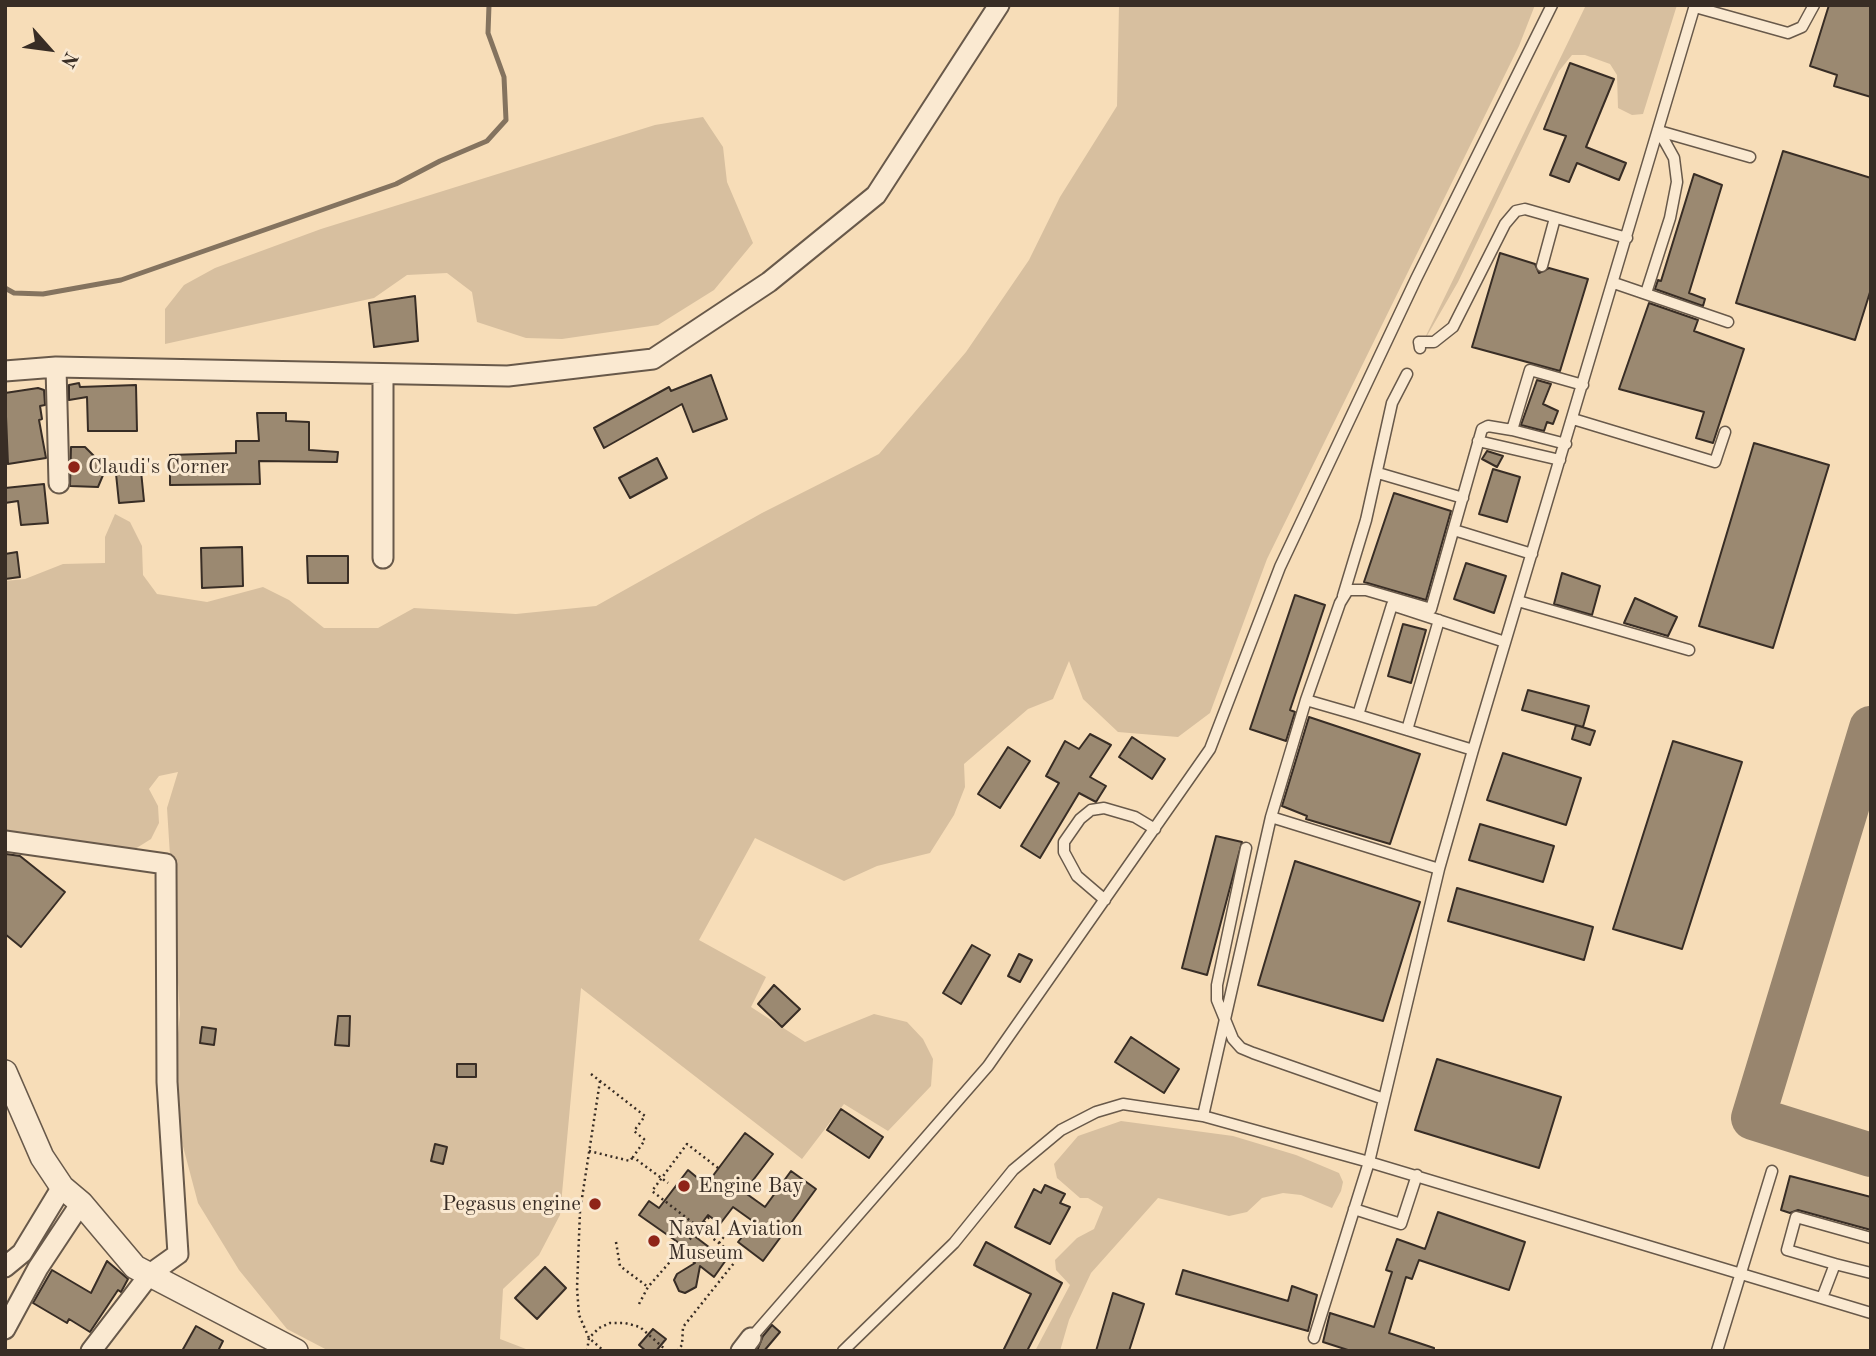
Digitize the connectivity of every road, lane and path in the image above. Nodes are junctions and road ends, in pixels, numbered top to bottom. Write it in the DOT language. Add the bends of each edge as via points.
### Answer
graph roads {
  1 [pos="999,5"];
  2 [pos="1552,5"];
  3 [pos="1814,5"];
  4 [pos="1695,6"];
  5 [pos="1658,131"];
  6 [pos="1750,157"];
  7 [pos="1555,218"];
  8 [pos="1627,238"];
  9 [pos="1542,266"];
  10 [pos="1614,283"];
  11 [pos="1646,293"];
  12 [pos="1728,322"];
  13 [pos="1420,348"];
  14 [pos="56,367"];
  15 [pos="5,371"];
  16 [pos="383,374"];
  17 [pos="1407,374"];
  18 [pos="1583,385"];
  19 [pos="1573,419"];
  20 [pos="1512,430"];
  21 [pos="1725,432"];
  22 [pos="1478,441"];
  23 [pos="1566,444"];
  24 [pos="1560,460"];
  25 [pos="1378,473"];
  26 [pos="59,483"];
  27 [pos="1463,498"];
  28 [pos="1454,530"];
  29 [pos="1532,554"];
  30 [pos="383,558"];
  31 [pos="1343,596"];
  32 [pos="1518,601"];
  33 [pos="1439,620"];
  34 [pos="1506,642"];
  35 [pos="1689,650"];
  36 [pos="1306,701"];
  37 [pos="1358,715"];
  38 [pos="1407,730"];
  39 [pos="1473,750"];
  40 [pos="1270,817"];
  41 [pos="1155,829"];
  42 [pos="5,841"];
  43 [pos="1246,848"];
  44 [pos="1439,869"];
  45 [pos="1105,900"];
  46 [pos="1224,1017"];
  47 [pos="5,1072"];
  48 [pos="591,1074"];
  49 [pos="600,1081"];
  50 [pos="1384,1099"];
  51 [pos="1203,1116"];
  52 [pos="589,1151"];
  53 [pos="634,1157"];
  54 [pos="1369,1162"];
  55 [pos="718,1168"];
  56 [pos="1772,1171"];
  57 [pos="1417,1175"];
  58 [pos="662,1178"];
  59 [pos="668,1183"];
  60 [pos="62,1187"];
  61 [pos="81,1203"];
  62 [pos="1354,1209"];
  63 [pos="710,1216"];
  64 [pos="738,1218"];
  65 [pos="701,1228"];
  66 [pos="1871,1238"];
  67 [pos="616,1242"];
  68 [pos="719,1243"];
  69 [pos="1835,1264"];
  70 [pos="5,1267"];
  71 [pos="1741,1273"];
  72 [pos="1871,1273"];
  73 [pos="150,1275"];
  74 [pos="648,1287"];
  75 [pos="1822,1298"];
  76 [pos="639,1304"];
  77 [pos="1871,1313"];
  78 [pos="5,1329"];
  79 [pos="589,1338"];
  80 [pos="1314,1338"];
  81 [pos="746,1345"];
  82 [pos="91,1351"];
  83 [pos="296,1351"];
  84 [pos="587,1351"];
  85 [pos="604,1351"];
  86 [pos="667,1351"];
  87 [pos="677,1351"];
  88 [pos="843,1351"];
  89 [pos="1717,1351"];
  1 -- 16 [label="street" via="876,195 769,282 653,359 508,376"];
  2 -- 41 [label="lane" via="1286,554 1210,750"];
  3 -- 4 [label="lane" via="1802,27 1788,33"];
  4 -- 5 [label="lane"];
  5 -- 6 [label="lane"];
  5 -- 8 [label="lane"];
  5 -- 11 [label="lane" via="1674,158 1677,182"];
  7 -- 8 [label="lane"];
  7 -- 9 [label="lane"];
  7 -- 13 [label="lane" via="1525,209 1516,211 1453,327 1434,342 1419,342"];
  8 -- 10 [label="lane"];
  10 -- 11 [label="lane"];
  10 -- 18 [label="lane"];
  11 -- 12 [label="lane"];
  14 -- 15 [label="street"];
  14 -- 16 [label="street"];
  14 -- 26 [label="street"];
  16 -- 30 [label="street"];
  17 -- 25 [label="lane" via="1392,403"];
  18 -- 19 [label="lane"];
  18 -- 20 [label="lane" via="1530,370"];
  19 -- 21 [label="lane" via="1715,462"];
  19 -- 23 [label="lane"];
  20 -- 22 [label="lane" via="1485,426"];
  20 -- 23 [label="lane"];
  22 -- 24 [label="lane"];
  22 -- 27 [label="lane"];
  23 -- 24 [label="lane"];
  24 -- 29 [label="lane"];
  25 -- 27 [label="lane"];
  25 -- 31 [label="lane"];
  27 -- 28 [label="lane"];
  28 -- 29 [label="lane"];
  28 -- 31 [label="lane" via="1431,609 1353,588"];
  29 -- 32 [label="lane"];
  31 -- 36 [label="lane"];
  32 -- 34 [label="lane"];
  32 -- 35 [label="lane"];
  33 -- 34 [label="lane"];
  33 -- 37 [label="lane" via="1392,604"];
  33 -- 38 [label="lane"];
  34 -- 39 [label="lane"];
  36 -- 37 [label="lane"];
  36 -- 40 [label="lane"];
  37 -- 38 [label="lane"];
  38 -- 39 [label="lane"];
  39 -- 44 [label="lane"];
  40 -- 44 [label="lane"];
  40 -- 46 [label="lane"];
  41 -- 45 [label="lane"];
  41 -- 45 [label="lane" via="1104,808 1091,810 1080,819 1064,842 1064,852 1077,876"];
  42 -- 73 [label="street" via="166,864 167,1082 178,1254"];
  43 -- 46 [label="lane" via="1219,969 1217,1000"];
  44 -- 50 [label="lane"];
  45 -- 81 [label="lane" via="988,1066"];
  46 -- 50 [label="lane" via="1241,1048"];
  46 -- 51 [label="lane"];
  47 -- 60 [label="street" via="42,1157"];
  48 -- 49 [label="path"];
  49 -- 52 [label="path"];
  49 -- 53 [label="path" via="645,1116 634,1131 645,1140"];
  50 -- 54 [label="lane"];
  51 -- 54 [label="lane"];
  51 -- 88 [label="lane" via="1123,1104 1061,1129 1013,1170 954,1243"];
  52 -- 53 [label="path" via="630,1161"];
  52 -- 79 [label="path" via="580,1211 577,1288 579,1315"];
  53 -- 58 [label="path"];
  54 -- 57 [label="lane"];
  54 -- 62 [label="lane"];
  55 -- 58 [label="path" via="687,1144"];
  56 -- 71 [label="lane"];
  57 -- 62 [label="lane" via="1401,1224"];
  57 -- 71 [label="lane"];
  58 -- 59 [label="path"];
  58 -- 65 [label="path" via="652,1191"];
  60 -- 61 [label="street"];
  60 -- 70 [label="street" via="22,1252"];
  61 -- 73 [label="street" via="135,1267"];
  61 -- 78 [label="street"];
  62 -- 80 [label="lane"];
  63 -- 65 [label="path"];
  64 -- 68 [label="path"];
  65 -- 68 [label="path"];
  65 -- 74 [label="path"];
  66 -- 69 [label="lane" via="1796,1217 1787,1250"];
  67 -- 74 [label="path" via="620,1266"];
  68 -- 87 [label="path" via="738,1258 683,1327"];
  69 -- 72 [label="lane"];
  69 -- 75 [label="lane"];
  71 -- 75 [label="lane"];
  71 -- 89 [label="lane"];
  73 -- 82 [label="street"];
  73 -- 83 [label="street"];
  74 -- 76 [label="path"];
  75 -- 77 [label="lane"];
  79 -- 84 [label="path"];
  79 -- 85 [label="path"];
  79 -- 86 [label="path" via="610,1323 625,1323 640,1327"];
}
